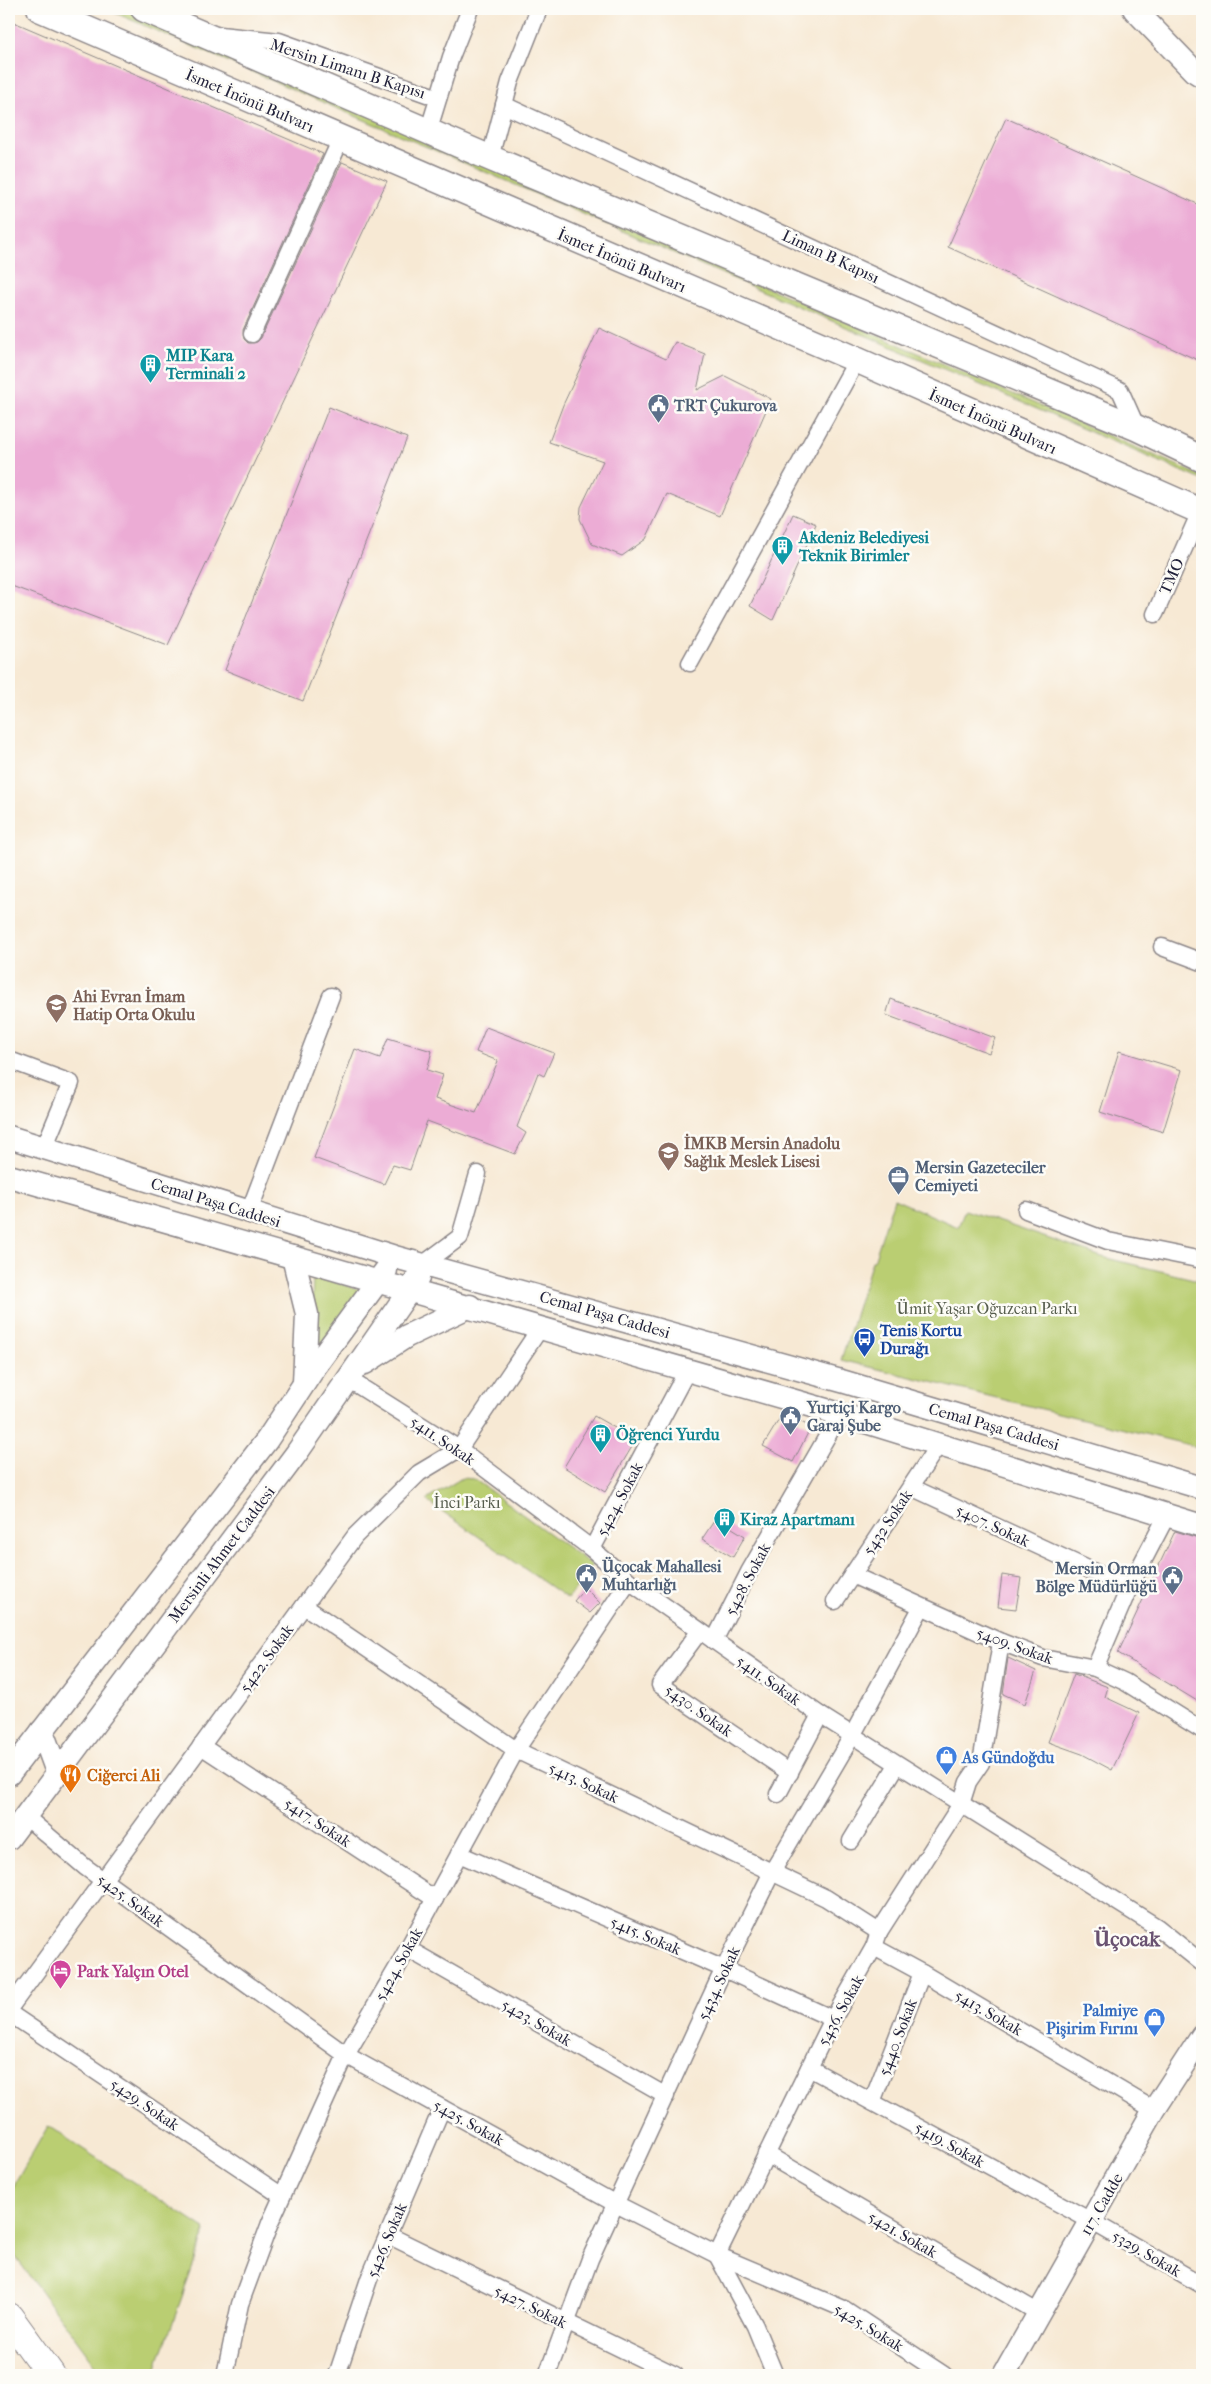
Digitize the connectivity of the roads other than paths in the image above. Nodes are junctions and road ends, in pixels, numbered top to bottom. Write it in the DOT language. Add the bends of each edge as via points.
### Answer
graph roads {
  1 [pos="40,9"];
  2 [pos="144,9"];
  3 [pos="470,9"];
  4 [pos="539,9"];
  5 [pos="1134,9"];
  6 [pos="198,33"];
  7 [pos="1202,76"];
  8 [pos="438,98"];
  9 [pos="504,105"];
  10 [pos="428,132"];
  11 [pos="341,139"];
  12 [pos="490,158"];
  13 [pos="252,334"];
  14 [pos="856,360"];
  15 [pos="1137,428"];
  16 [pos="1202,459"];
  17 [pos="1201,512"];
  18 [pos="1155,614"];
  19 [pos="690,663"];
  20 [pos="1162,947"];
  21 [pos="1202,962"];
  22 [pos="331,996"];
  23 [pos="9,1060"];
  24 [pos="9,1137"];
  25 [pos="44,1148"];
  26 [pos="478,1174"];
  27 [pos="9,1176"];
  28 [pos="1026,1210"];
  29 [pos="249,1212"];
  30 [pos="293,1257"];
  31 [pos="395,1257"];
  32 [pos="1202,1260"];
  33 [pos="425,1264"];
  34 [pos="379,1282"];
  35 [pos="411,1289"];
  36 [pos="470,1306"];
  37 [pos="540,1326"];
  38 [pos="688,1370"];
  39 [pos="352,1374"];
  40 [pos="304,1383"];
  41 [pos="840,1414"];
  42 [pos="939,1444"];
  43 [pos="459,1449"];
  44 [pos="910,1487"];
  45 [pos="1202,1488"];
  46 [pos="1167,1515"];
  47 [pos="1202,1526"];
  48 [pos="592,1549"];
  49 [pos="852,1575"];
  50 [pos="629,1581"];
  51 [pos="1129,1588"];
  52 [pos="836,1601"];
  53 [pos="304,1606"];
  54 [pos="921,1608"];
  55 [pos="699,1632"];
  56 [pos="714,1641"];
  57 [pos="1001,1642"];
  58 [pos="1095,1668"];
  59 [pos="820,1715"];
  60 [pos="1202,1730"];
  61 [pos="42,1731"];
  62 [pos="852,1736"];
  63 [pos="202,1746"];
  64 [pos="516,1750"];
  65 [pos="897,1765"];
  66 [pos="58,1772"];
  67 [pos="790,1773"];
  68 [pos="9,1774"];
  69 [pos="778,1794"];
  70 [pos="961,1804"];
  71 [pos="26,1817"];
  72 [pos="9,1838"];
  73 [pos="851,1841"];
  74 [pos="459,1854"];
  75 [pos="772,1872"];
  76 [pos="103,1880"];
  77 [pos="435,1898"];
  78 [pos="879,1932"];
  79 [pos="874,1947"];
  80 [pos="408,1949"];
  81 [pos="1202,1963"];
  82 [pos="724,1969"];
  83 [pos="922,1973"];
  84 [pos="9,2011"];
  85 [pos="833,2019"];
  86 [pos="1202,2036"];
  87 [pos="346,2055"];
  88 [pos="809,2068"];
  89 [pos="666,2096"];
  90 [pos="872,2102"];
  91 [pos="442,2108"];
  92 [pos="1154,2110"];
  93 [pos="766,2154"];
  94 [pos="282,2196"];
  95 [pos="616,2204"];
  96 [pos="1091,2221"];
  97 [pos="388,2235"];
  98 [pos="717,2255"];
  99 [pos="1202,2285"];
  100 [pos="1039,2313"];
  101 [pos="9,2317"];
  102 [pos="566,2323"];
  103 [pos="51,2375"];
  104 [pos="225,2375"];
  105 [pos="337,2375"];
  106 [pos="547,2375"];
  107 [pos="675,2375"];
  108 [pos="775,2375"];
  109 [pos="944,2375"];
  110 [pos="1004,2375"];
  1 -- 11 [label="main road, İsmet İnönü Bulvarı"];
  2 -- 6 [label="main road"];
  3 -- 8 [label="street, Mersin Limanı B Kapısı"];
  4 -- 9 [label="street"];
  5 -- 7 [label="main road"];
  6 -- 8 [label="street, Mersin Limanı B Kapısı" via="279,41"];
  6 -- 10 [label="main road"];
  8 -- 10 [label="street, Mersin Limanı B Kapısı"];
  9 -- 12 [label="street"];
  9 -- 15 [label="street, Liman B Kapısı" via="1120,390"];
  10 -- 12 [label="main road"];
  11 -- 13 [label="street"];
  11 -- 14 [label="main road, İsmet İnönü Bulvarı"];
  12 -- 15 [label="main road"];
  14 -- 17 [label="main road, İsmet İnönü Bulvarı"];
  14 -- 19 [label="street"];
  15 -- 16 [label="main road"];
  17 -- 18 [label="street, TMO"];
  20 -- 21 [label="street"];
  22 -- 29 [label="street"];
  23 -- 25 [label="street" via="71,1083"];
  24 -- 25 [label="main road, Cemal Paşa Caddesi"];
  25 -- 29 [label="main road, Cemal Paşa Caddesi"];
  26 -- 33 [label="street" via="460,1237"];
  27 -- 30 [label="main road, Cemal Paşa Caddesi"];
  28 -- 32 [label="street" via="1108,1241"];
  29 -- 31 [label="main road, Cemal Paşa Caddesi"];
  30 -- 34 [label="main road, Cemal Paşa Caddesi"];
  30 -- 40 [label="main road" via="307,1314"];
  31 -- 33 [label="main road, Cemal Paşa Caddesi"];
  31 -- 34 [label="main road, Mersinli Ahmet Caddesi"];
  33 -- 35 [label="main road, Mersinli Ahmet Caddesi"];
  33 -- 45 [label="main road, Cemal Paşa Caddesi" via="846,1382"];
  34 -- 35 [label="main road, Cemal Paşa Caddesi"];
  34 -- 40 [label="main road, Mersinli Ahmet Caddesi"];
  35 -- 36 [label="main road, Cemal Paşa Caddesi"];
  35 -- 39 [label="main road, Mersinli Ahmet Caddesi"];
  36 -- 37 [label="main road, Cemal Paşa Caddesi"];
  36 -- 39 [label="main road" via="407,1336"];
  37 -- 38 [label="main road, Cemal Paşa Caddesi"];
  37 -- 43 [label="street, 5422. Sokak"];
  38 -- 41 [label="main road, Cemal Paşa Caddesi"];
  38 -- 48 [label="street, 5424. Sokak"];
  39 -- 43 [label="street, 5411. Sokak"];
  39 -- 66 [label="main road, Mersinli Ahmet Caddesi"];
  40 -- 61 [label="main road, Mersinli Ahmet Caddesi" via="268,1440"];
  41 -- 42 [label="main road, Cemal Paşa Caddesi"];
  41 -- 56 [label="street, 5428. Sokak"];
  42 -- 44 [label="street, 5432 Sokak"];
  42 -- 46 [label="main road, Cemal Paşa Caddesi"];
  43 -- 48 [label="street, 5411. Sokak"];
  43 -- 53 [label="street, 5422. Sokak" via="419,1473 355,1536"];
  44 -- 49 [label="street, 5432 Sokak"];
  44 -- 51 [label="street, 5407. Sokak"];
  46 -- 47 [label="main road, Cemal Paşa Caddesi"];
  46 -- 51 [label="street"];
  48 -- 50 [label="street, 5411. Sokak"];
  49 -- 52 [label="street, 5432 Sokak"];
  49 -- 54 [label="street, 5409. Sokak"];
  50 -- 55 [label="street, 5411. Sokak"];
  50 -- 64 [label="street, 5424. Sokak"];
  51 -- 58 [label="street"];
  53 -- 63 [label="street, 5422. Sokak"];
  53 -- 64 [label="street, 5413. Sokak"];
  54 -- 57 [label="street, 5409. Sokak"];
  54 -- 62 [label="street, 5434. Sokak"];
  55 -- 56 [label="street, 5411. Sokak"];
  55 -- 67 [label="street, 5430. Sokak" via="660,1685"];
  56 -- 59 [label="street, 5411. Sokak"];
  57 -- 58 [label="street, 5409. Sokak" via="1044,1658"];
  57 -- 70 [label="street, 5436. Sokak" via="981,1763 968,1782"];
  58 -- 60 [label="street, 5409. Sokak" via="1125,1682"];
  59 -- 62 [label="street, 5411. Sokak"];
  59 -- 67 [label="street"];
  61 -- 66 [label="main road"];
  61 -- 68 [label="main road, Mersinli Ahmet Caddesi"];
  62 -- 65 [label="street, 5411. Sokak"];
  62 -- 75 [label="street, 5434. Sokak"];
  63 -- 76 [label="street, 5422. Sokak"];
  63 -- 77 [label="street, 5417. Sokak"];
  64 -- 74 [label="street, 5424. Sokak"];
  64 -- 75 [label="street, 5413. Sokak"];
  65 -- 70 [label="street, 5411. Sokak"];
  65 -- 73 [label="street"];
  66 -- 71 [label="main road, Mersinli Ahmet Caddesi"];
  67 -- 69 [label="street"];
  70 -- 78 [label="street, 5436. Sokak"];
  70 -- 81 [label="street, 5411. Sokak" via="1157,1927"];
  71 -- 72 [label="main road, Mersinli Ahmet Caddesi"];
  71 -- 76 [label="street, 5425. Sokak"];
  74 -- 77 [label="street, 5424. Sokak"];
  74 -- 82 [label="street, 5415. Sokak"];
  75 -- 78 [label="street, 5413. Sokak" via="826,1898"];
  75 -- 82 [label="street, 5434. Sokak"];
  76 -- 84 [label="street, 5422. Sokak"];
  76 -- 87 [label="street, 5425. Sokak"];
  77 -- 80 [label="street, 5424. Sokak"];
  78 -- 79 [label="street, 5436. Sokak"];
  79 -- 83 [label="street, 5413. Sokak"];
  79 -- 85 [label="street, 5436. Sokak"];
  80 -- 87 [label="street, 5424. Sokak"];
  80 -- 89 [label="street, 5423. Sokak"];
  82 -- 85 [label="street, 5415. Sokak"];
  82 -- 89 [label="street, 5434. Sokak"];
  83 -- 90 [label="street, 5440. Sokak"];
  83 -- 92 [label="street, 5413. Sokak"];
  84 -- 94 [label="street, 5429. Sokak"];
  85 -- 88 [label="street, 5436. Sokak"];
  86 -- 92 [label="main road, 117. Cadde"];
  87 -- 91 [label="street, 5425. Sokak"];
  87 -- 94 [label="street, 5424. Sokak"];
  88 -- 90 [label="street, 5419. Sokak"];
  88 -- 93 [label="street, 5436. Sokak"];
  89 -- 95 [label="street, 5434. Sokak"];
  90 -- 96 [label="street, 5419. Sokak"];
  91 -- 95 [label="street, 5425. Sokak"];
  91 -- 97 [label="street, 5426. Sokak"];
  92 -- 96 [label="main road, 117. Cadde"];
  93 -- 98 [label="street, 5436. Sokak"];
  93 -- 100 [label="street, 5421. Sokak"];
  94 -- 104 [label="street, 5424. Sokak" via="240,2304"];
  95 -- 98 [label="street, 5425. Sokak"];
  95 -- 102 [label="street, 5434. Sokak" via="590,2258"];
  96 -- 99 [label="street, 5329. Sokak"];
  96 -- 100 [label="main road, 117. Cadde"];
  97 -- 102 [label="street, 5427. Sokak"];
  97 -- 105 [label="street, 5426. Sokak" via="369,2279"];
  98 -- 108 [label="street" via="755,2326"];
  98 -- 109 [label="street, 5425. Sokak" via="844,2309"];
  100 -- 110 [label="main road, 117. Cadde"];
  101 -- 103 [label="highway"];
  102 -- 106 [label="street, 5434. Sokak"];
  102 -- 107 [label="street, 5427. Sokak"];
}
